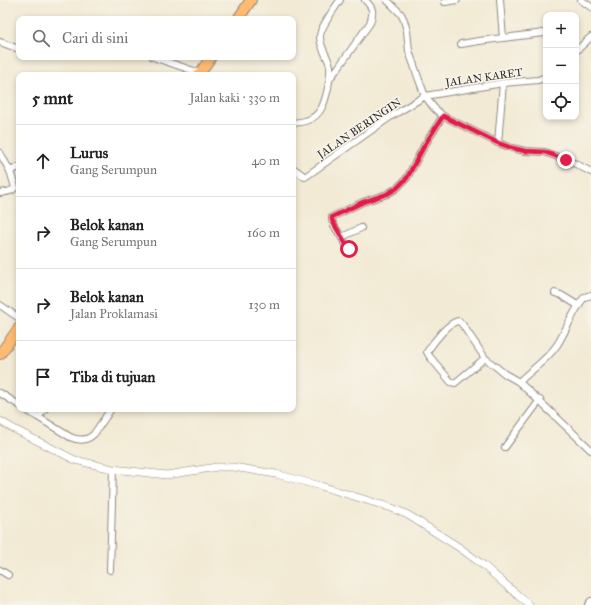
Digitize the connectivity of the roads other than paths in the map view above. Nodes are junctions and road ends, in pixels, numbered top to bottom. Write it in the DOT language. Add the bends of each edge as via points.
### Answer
graph roads {
  1 [pos="251,0"];
  2 [pos="340,0"];
  3 [pos="365,0"];
  4 [pos="387,0"];
  5 [pos="457,0"];
  6 [pos="500,0"];
  7 [pos="581,0"];
  8 [pos="445,2"];
  9 [pos="591,7"];
  10 [pos="240,16"];
  11 [pos="543,33"];
  12 [pos="591,37"];
  13 [pos="503,38"];
  14 [pos="0,42"];
  15 [pos="461,44"];
  16 [pos="16,48"];
  17 [pos="579,49"];
  18 [pos="161,60"];
  19 [pos="209,60"];
  20 [pos="194,72"];
  21 [pos="201,72"];
  22 [pos="330,78"];
  23 [pos="543,78"];
  24 [pos="503,83"];
  25 [pos="426,96"];
  26 [pos="443,116"];
  27 [pos="296,123"];
  28 [pos="498,143"];
  29 [pos="0,153"];
  30 [pos="16,168"];
  31 [pos="296,170"];
  32 [pos="10,171"];
  33 [pos="591,172"];
  34 [pos="0,193"];
  35 [pos="361,228"];
  36 [pos="342,237"];
  37 [pos="349,249"];
  38 [pos="555,292"];
  39 [pos="591,295"];
  40 [pos="0,305"];
  41 [pos="578,306"];
  42 [pos="16,316"];
  43 [pos="16,332"];
  44 [pos="0,354"];
  45 [pos="485,358"];
  46 [pos="519,382"];
  47 [pos="0,394"];
  48 [pos="540,400"];
  49 [pos="16,403"];
  50 [pos="30,412"];
  51 [pos="42,412"];
  52 [pos="109,412"];
  53 [pos="38,417"];
  54 [pos="0,421"];
  55 [pos="505,447"];
  56 [pos="591,450"];
  57 [pos="113,469"];
  58 [pos="0,570"];
  59 [pos="110,570"];
  60 [pos="8,575"];
  61 [pos="591,601"];
  62 [pos="529,605"];
  63 [pos="588,605"];
  1 -- 10 [label="highway"];
  2 -- 22 [label="street" via="319,37 330,68"];
  3 -- 22 [label="street" via="372,11 370,23"];
  4 -- 25 [label="street" via="404,20 409,51"];
  5 -- 8 [label="street"];
  6 -- 13 [label="street"];
  7 -- 9 [label="street"];
  11 -- 13 [label="street"];
  12 -- 17 [label="street"];
  13 -- 15 [label="street"];
  14 -- 16 [label="street"];
  18 -- 20 [label="street"];
  19 -- 21 [label="highway"];
  22 -- 27 [label="street" via="319,113 307,121"];
  23 -- 24 [label="street, JALAN KARET"];
  24 -- 25 [label="street, JALAN KARET"];
  24 -- 28 [label="street"];
  25 -- 26 [label="street"];
  25 -- 31 [label="street, JALAN BERINGIN" via="390,116 305,177"];
  26 -- 28 [label="street"];
  26 -- 36 [label="street" via="407,178 397,188 332,217"];
  28 -- 33 [label="street" via="525,151 545,152"];
  29 -- 32 [label="street"];
  30 -- 32 [label="street"];
  32 -- 34 [label="street" via="15,187 11,191"];
  35 -- 36 [label="street"];
  36 -- 37 [label="street"];
  38 -- 41 [label="street"];
  39 -- 41 [label="street"];
  40 -- 42 [label="street"];
  41 -- 46 [label="street" via="557,345 542,363"];
  43 -- 44 [label="highway"];
  45 -- 45 [label="street" via="455,384 427,352 447,328 455,321 459,321"];
  45 -- 46 [label="street"];
  46 -- 48 [label="street"];
  47 -- 49 [label="street"];
  48 -- 55 [label="street"];
  48 -- 56 [label="street"];
  50 -- 53 [label="street"];
  51 -- 53 [label="street"];
  52 -- 53 [label="street" via="94,434 81,440 70,438"];
  54 -- 57 [label="street" via="75,460"];
  57 -- 59 [label="street"];
  57 -- 62 [label="street" via="168,475 233,467 283,476 392,508 460,548"];
  58 -- 60 [label="street"];
  61 -- 63 [label="street"];
}
